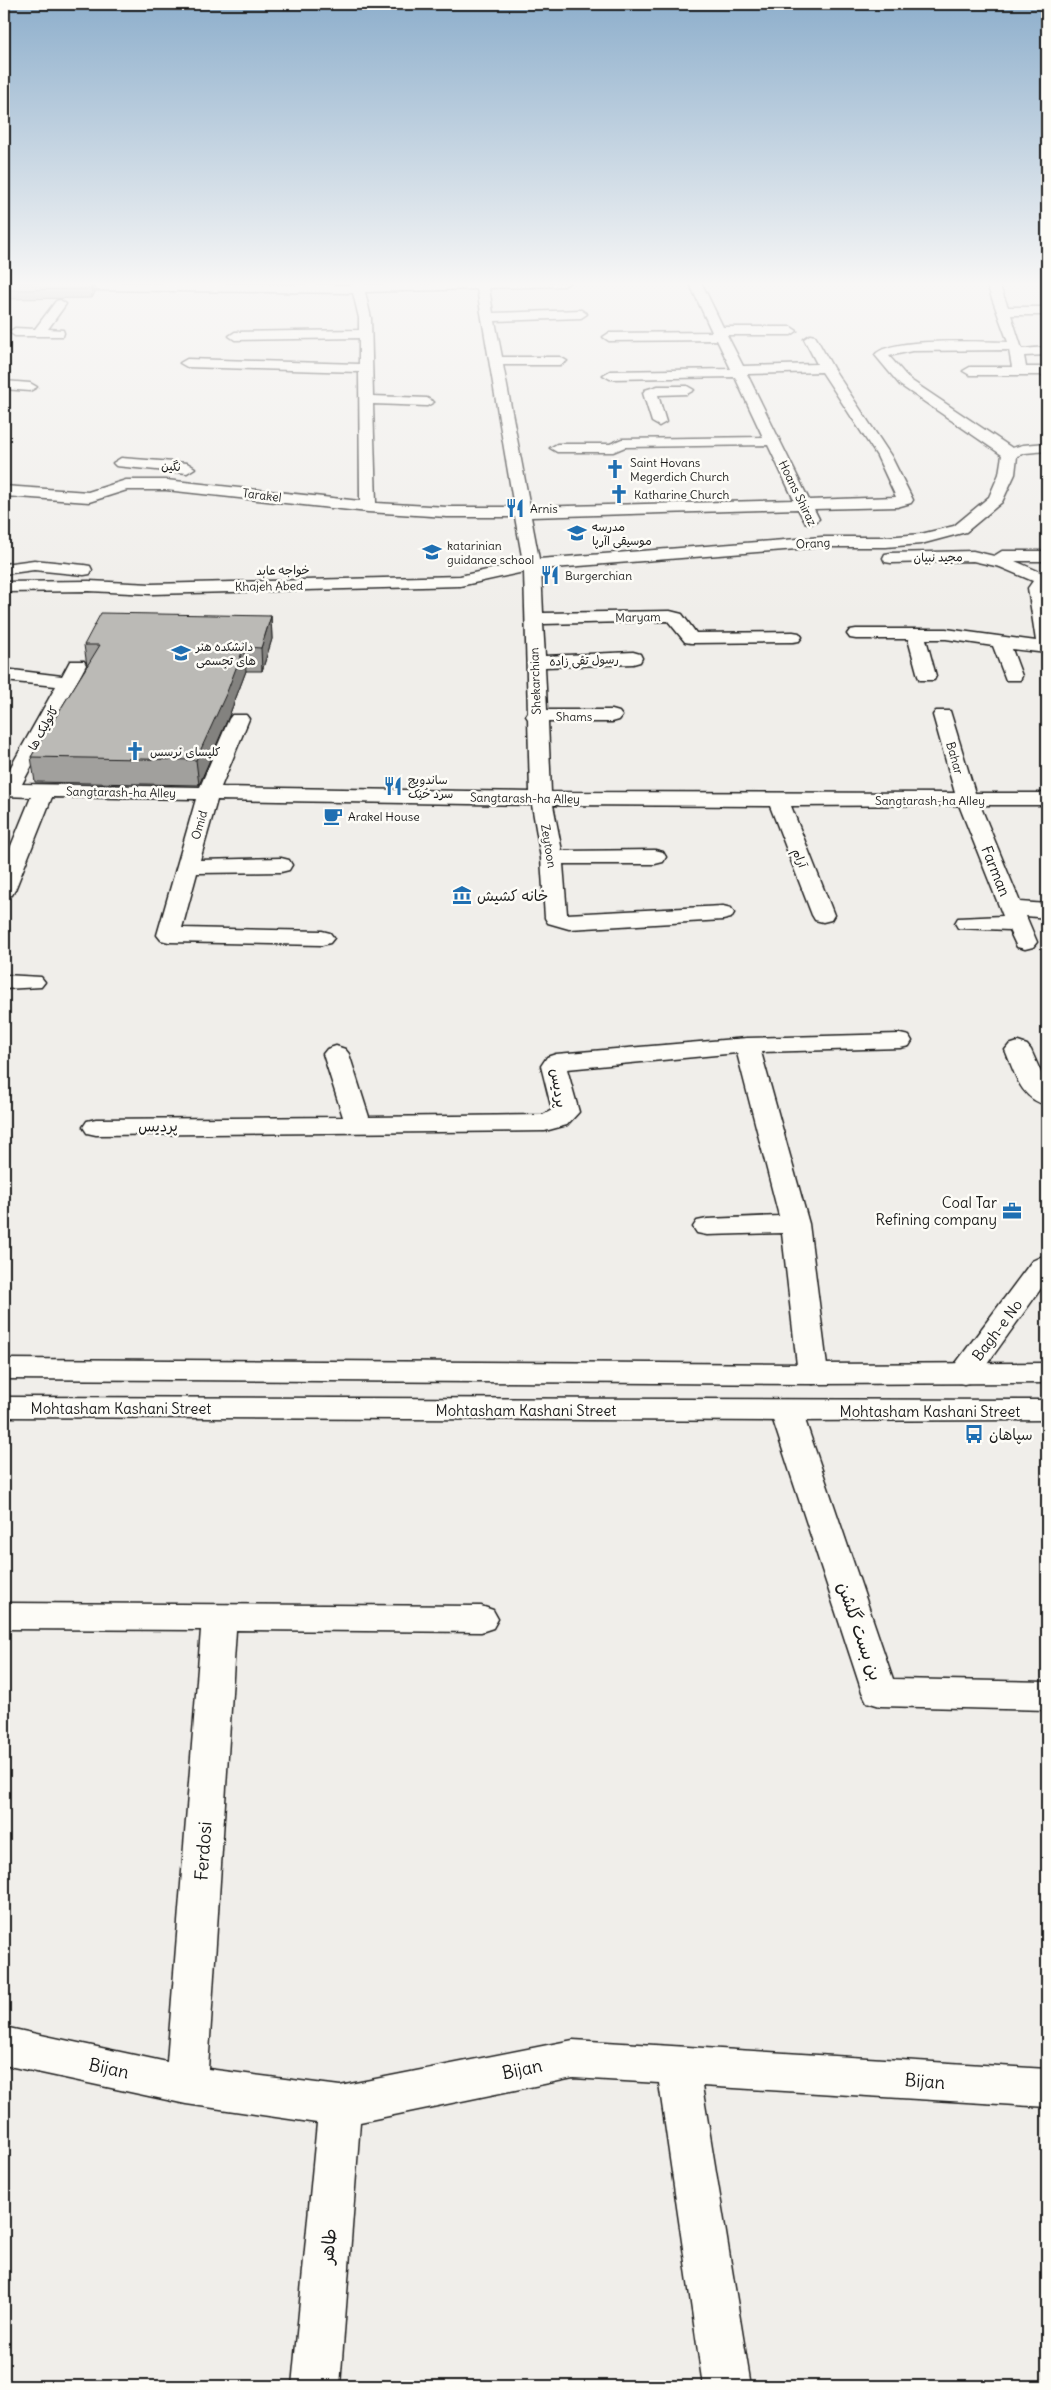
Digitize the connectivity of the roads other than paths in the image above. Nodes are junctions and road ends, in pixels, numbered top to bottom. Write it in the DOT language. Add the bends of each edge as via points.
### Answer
graph roads {
  1 [pos="365,394"];
  2 [pos="502,394"];
  3 [pos="650,394"];
  4 [pos="750,394"];
  5 [pos="843,394"];
  6 [pos="918,394"];
  7 [pos="365,400"];
  8 [pos="427,402"];
  9 [pos="660,422"];
  10 [pos="773,441"];
  11 [pos="1047,447"];
  12 [pos="511,448"];
  13 [pos="527,448"];
  14 [pos="557,448"];
  15 [pos="1010,454"];
  16 [pos="122,463"];
  17 [pos="166,485"];
  18 [pos="4,491"];
  19 [pos="22,493"];
  20 [pos="804,505"];
  21 [pos="4,506"];
  22 [pos="368,507"];
  23 [pos="522,512"];
  24 [pos="921,539"];
  25 [pos="822,542"];
  26 [pos="973,556"];
  27 [pos="1047,556"];
  28 [pos="857,558"];
  29 [pos="828,559"];
  30 [pos="800,560"];
  31 [pos="532,565"];
  32 [pos="4,569"];
  33 [pos="617,570"];
  34 [pos="1045,581"];
  35 [pos="4,587"];
  36 [pos="533,619"];
  37 [pos="856,634"];
  38 [pos="916,634"];
  39 [pos="793,637"];
  40 [pos="1000,641"];
  41 [pos="1047,648"];
  42 [pos="633,658"];
  43 [pos="534,662"];
  44 [pos="4,675"];
  45 [pos="928,676"];
  46 [pos="1013,676"];
  47 [pos="943,715"];
  48 [pos="536,716"];
  49 [pos="612,716"];
  50 [pos="239,719"];
  51 [pos="6,790"];
  52 [pos="44,790"];
  53 [pos="208,793"];
  54 [pos="541,798"];
  55 [pos="778,800"];
  56 [pos="966,800"];
  57 [pos="1047,800"];
  58 [pos="655,857"];
  59 [pos="552,858"];
  60 [pos="281,865"];
  61 [pos="186,867"];
  62 [pos="4,890"];
  63 [pos="1047,911"];
  64 [pos="722,913"];
  65 [pos="822,916"];
  66 [pos="966,923"];
  67 [pos="1017,925"];
  68 [pos="322,938"];
  69 [pos="4,982"];
  70 [pos="32,982"];
  71 [pos="900,1041"];
  72 [pos="747,1045"];
  73 [pos="1018,1050"];
  74 [pos="336,1054"];
  75 [pos="1047,1097"];
  76 [pos="358,1124"];
  77 [pos="96,1126"];
  78 [pos="795,1224"];
  79 [pos="707,1227"];
  80 [pos="1047,1263"];
  81 [pos="4,1369"];
  82 [pos="621,1373"];
  83 [pos="813,1374"];
  84 [pos="964,1374"];
  85 [pos="1047,1374"];
  86 [pos="4,1407"];
  87 [pos="624,1410"];
  88 [pos="1047,1410"];
  89 [pos="786,1411"];
  90 [pos="4,1616"];
  91 [pos="219,1617"];
  92 [pos="481,1619"];
  93 [pos="1047,1696"];
  94 [pos="4,2046"];
  95 [pos="677,2065"];
  96 [pos="186,2085"];
  97 [pos="1047,2088"];
  98 [pos="340,2106"];
  99 [pos="316,2386"];
  100 [pos="727,2386"];
  1 -- 7 [label="street"];
  2 -- 12 [label="street, Shekarchian"];
  3 -- 9 [label="street"];
  4 -- 10 [label="street, Hoans Shiraz"];
  5 -- 20 [label="street, Tarakel" via="884,456 905,500"];
  6 -- 15 [label="street"];
  7 -- 8 [label="street"];
  7 -- 22 [label="street"];
  10 -- 14 [label="street"];
  10 -- 20 [label="street, Hoans Shiraz"];
  11 -- 15 [label="street"];
  12 -- 13 [label="street"];
  12 -- 23 [label="street, Shekarchian"];
  15 -- 24 [label="street, Orang" via="1007,474 996,499 960,529"];
  16 -- 17 [label="street, نگین" via="191,469"];
  17 -- 19 [label="street, Tarakel" via="126,485 89,497"];
  17 -- 22 [label="street, Tarakel"];
  18 -- 19 [label="street, Tarakel"];
  19 -- 21 [label="street"];
  20 -- 23 [label="street, Tarakel"];
  20 -- 25 [label="street, Hoans Shiraz"];
  22 -- 23 [label="street, Tarakel"];
  23 -- 31 [label="street, Shekarchian"];
  24 -- 25 [label="street, Orang"];
  24 -- 26 [label="street"];
  25 -- 29 [label="street, Hoans Shiraz"];
  25 -- 31 [label="street, Orang"];
  26 -- 27 [label="street"];
  26 -- 28 [label="street, مجید نبیان"];
  26 -- 34 [label="street, مجید نبیان" via="1005,563"];
  30 -- 33 [label="street"];
  31 -- 32 [label="street, خواجه عابد" via="503,561 366,571 281,570 147,575 34,565"];
  31 -- 35 [label="street, Khajeh Abed" via="460,581 151,589"];
  31 -- 36 [label="street, Shekarchian"];
  34 -- 41 [label="street" via="1037,588"];
  36 -- 39 [label="street, Maryam" via="670,616 676,618 691,638"];
  36 -- 43 [label="street, Shekarchian"];
  37 -- 38 [label="street"];
  38 -- 40 [label="street"];
  38 -- 45 [label="street"];
  40 -- 41 [label="street"];
  40 -- 46 [label="street"];
  42 -- 43 [label="street, رسول تقی زاده"];
  43 -- 48 [label="street, Shekarchian"];
  44 -- 51 [label="street, کاتولیک ها" via="73,674"];
  47 -- 56 [label="street, Bahar"];
  48 -- 49 [label="street, Shams"];
  48 -- 54 [label="street, Shekarchian"];
  50 -- 53 [label="street, Omid"];
  51 -- 52 [label="street, Sangtarash-ha Alley"];
  52 -- 53 [label="street, Sangtarash-ha Alley"];
  52 -- 62 [label="street"];
  53 -- 54 [label="street, Sangtarash-ha Alley"];
  53 -- 61 [label="street, Omid"];
  54 -- 55 [label="street, Sangtarash-ha Alley"];
  54 -- 59 [label="street, Zeytoon"];
  55 -- 56 [label="street, Sangtarash-ha Alley"];
  55 -- 65 [label="street, آرام"];
  56 -- 57 [label="street, Sangtarash-ha Alley"];
  56 -- 67 [label="street, Farman"];
  58 -- 59 [label="street"];
  59 -- 64 [label="street, Zeytoon" via="556,918 560,921"];
  60 -- 61 [label="street"];
  61 -- 68 [label="street, Omid" via="169,935"];
  63 -- 67 [label="street"];
  66 -- 67 [label="street"];
  69 -- 70 [label="street"];
  71 -- 72 [label="street"];
  72 -- 76 [label="street, پردیس" via="556,1062 554,1066 566,1112 545,1123"];
  72 -- 78 [label="street"];
  73 -- 75 [label="street" via="1035,1088"];
  74 -- 76 [label="street"];
  76 -- 77 [label="street, پردیس"];
  78 -- 79 [label="street"];
  78 -- 83 [label="street"];
  80 -- 84 [label="street, Bagh-e No"];
  81 -- 82 [label="street"];
  82 -- 83 [label="street"];
  82 -- 87 [label="street"];
  83 -- 84 [label="street"];
  84 -- 85 [label="street"];
  86 -- 87 [label="street, Mohtasham Kashani Street"];
  87 -- 89 [label="street, Mohtasham Kashani Street"];
  88 -- 89 [label="street, Mohtasham Kashani Street"];
  89 -- 93 [label="street, بن بست گلشن" via="880,1692"];
  90 -- 91 [label="street"];
  91 -- 92 [label="street"];
  91 -- 96 [label="street, Ferdosi"];
  94 -- 96 [label="street, Bijan"];
  95 -- 97 [label="street, Bijan"];
  95 -- 98 [label="street, Bijan" via="573,2059"];
  95 -- 100 [label="street"];
  96 -- 98 [label="street, Bijan"];
  98 -- 99 [label="street, طاهر"];
}
